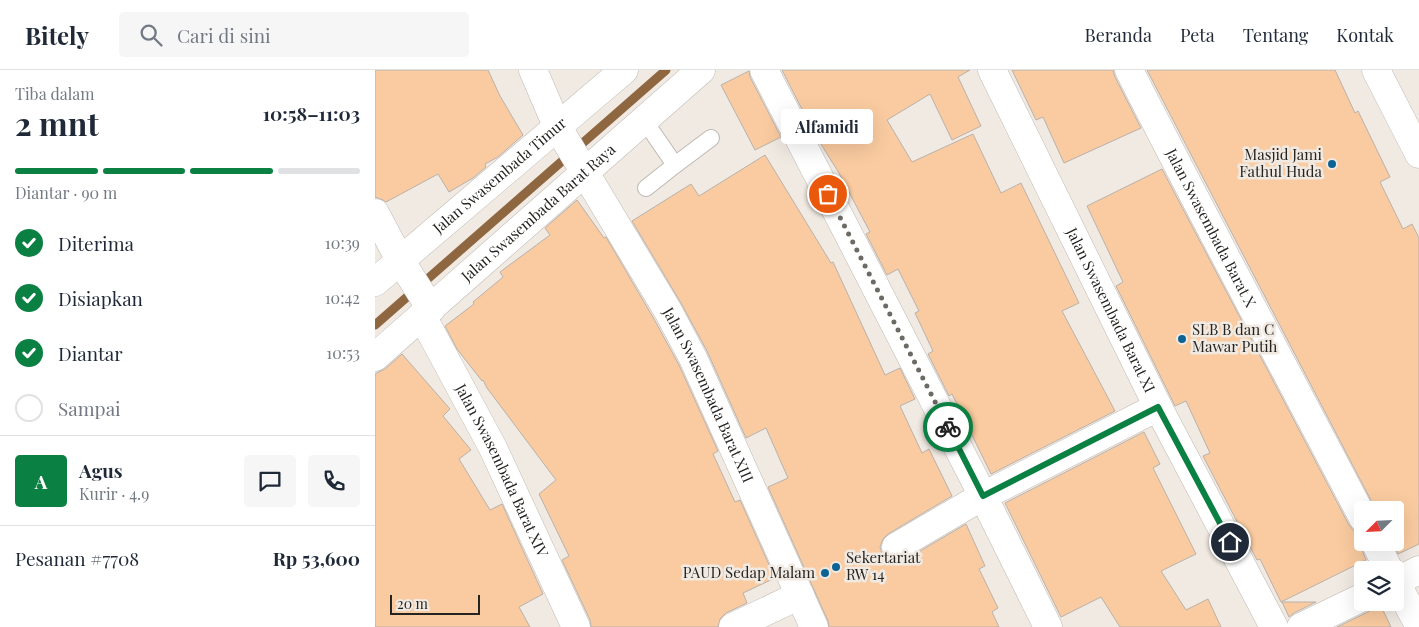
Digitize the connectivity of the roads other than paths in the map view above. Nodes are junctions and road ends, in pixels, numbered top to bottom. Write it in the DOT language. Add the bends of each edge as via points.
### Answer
graph roads {
  1 [pos="533,70"];
  2 [pos="624,70"];
  3 [pos="701,70"];
  4 [pos="764,70"];
  5 [pos="992,70"];
  6 [pos="1129,70"];
  7 [pos="1376,70"];
  8 [pos="644,120"];
  9 [pos="559,131"];
  10 [pos="711,138"];
  11 [pos="1419,154"];
  12 [pos="675,165"];
  13 [pos="581,168"];
  14 [pos="646,188"];
  15 [pos="375,212"];
  16 [pos="404,265"];
  17 [pos="375,282"];
  18 [pos="426,309"];
  19 [pos="375,357"];
  20 [pos="1158,407"];
  21 [pos="983,496"];
  22 [pos="1354,501"];
  23 [pos="896,547"];
  24 [pos="1419,570"];
  25 [pos="1404,577"];
  26 [pos="800,595"];
  27 [pos="1404,598"];
  28 [pos="1354,601"];
  29 [pos="1419,625"];
  30 [pos="576,627"];
  31 [pos="733,627"];
  32 [pos="814,627"];
  33 [pos="1048,627"];
  34 [pos="1274,627"];
  35 [pos="1301,627"];
  1 -- 9 [label="street, Jalan Swasembada Barat XIII"];
  2 -- 9 [label="street, Jalan Swasembada Timur"];
  3 -- 8 [label="street, Jalan Swasembada Barat Raya"];
  4 -- 21 [label="street"];
  5 -- 20 [label="street, Jalan Swasembada Barat XI"];
  6 -- 22 [label="street, Jalan Swasembada Barat X"];
  7 -- 11 [label="street"];
  8 -- 12 [label="lane"];
  8 -- 13 [label="street, Jalan Swasembada Barat Raya"];
  9 -- 13 [label="street, Jalan Swasembada Barat XIII"];
  9 -- 16 [label="street, Jalan Swasembada Timur"];
  10 -- 12 [label="lane"];
  12 -- 14 [label="lane"];
  13 -- 18 [label="street, Jalan Swasembada Barat Raya"];
  13 -- 26 [label="street, Jalan Swasembada Barat XIII" via="680,334"];
  15 -- 16 [label="street, Jalan Swasembada Barat XIV"];
  16 -- 17 [label="street, Jalan Swasembada Timur"];
  16 -- 18 [label="street, Jalan Swasembada Barat XIV"];
  18 -- 19 [label="street, Jalan Swasembada Barat Raya"];
  18 -- 30 [label="street, Jalan Swasembada Barat XIV" via="435,338 493,448"];
  20 -- 21 [label="street"];
  20 -- 34 [label="street, Jalan Swasembada Barat XI"];
  21 -- 23 [label="street"];
  21 -- 33 [label="street"];
  24 -- 25 [label="street"];
  26 -- 31 [label="street"];
  26 -- 32 [label="street, Jalan Swasembada Barat XIII"];
  27 -- 29 [label="street"];
  28 -- 35 [label="street"];
}
